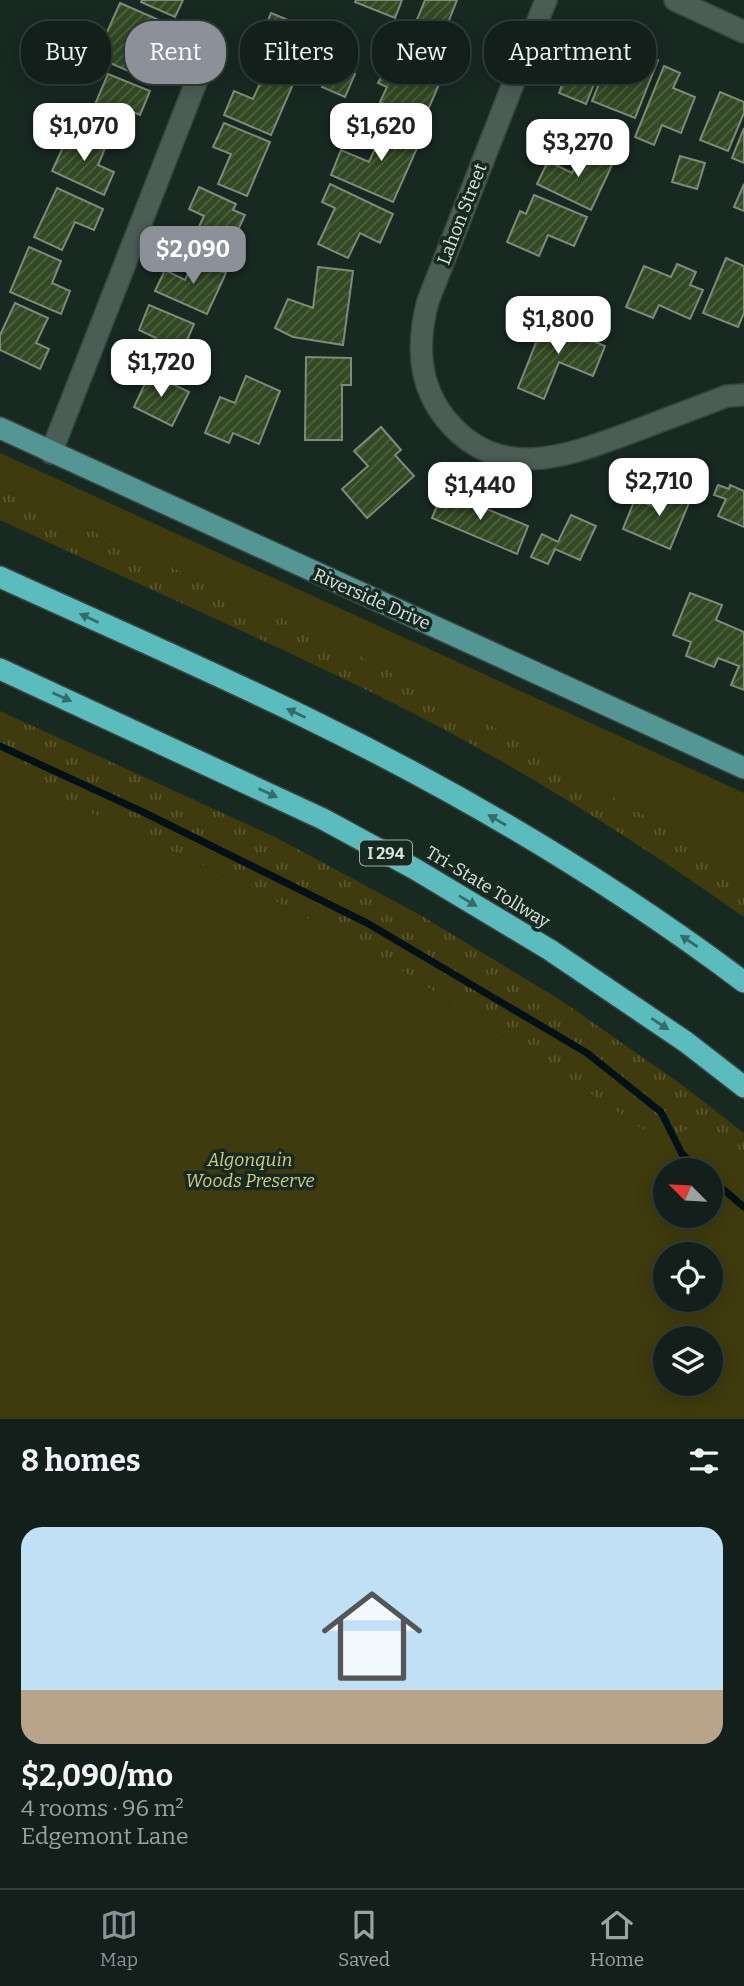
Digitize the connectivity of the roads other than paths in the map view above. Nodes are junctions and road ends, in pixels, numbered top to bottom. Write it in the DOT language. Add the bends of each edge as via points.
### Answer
graph roads {
  1 [pos="546,0"];
  2 [pos="675,0"];
  3 [pos="744,32"];
  4 [pos="195,84"];
  5 [pos="744,395"];
  6 [pos="0,428"];
  7 [pos="51,453"];
  8 [pos="0,577"];
  9 [pos="0,669"];
  10 [pos="744,768"];
  11 [pos="744,982"];
  12 [pos="744,1087"];
  1 -- 5 [label="street, Lahon Street" via="421,327 425,379 438,409 454,430 473,444 499,455 548,459 727,396"];
  2 -- 3 [label="street"];
  4 -- 7 [label="street"];
  6 -- 7 [label="main road, Riverside Drive"];
  7 -- 10 [label="main road, Riverside Drive"];
  11 -- 8 [label="highway, one-way" via="611,889 393,761 254,692"];
  9 -- 12 [label="highway, Tri-State Tollway / I 294, one-way" via="323,819 415,869 550,950 687,1042"];
}
